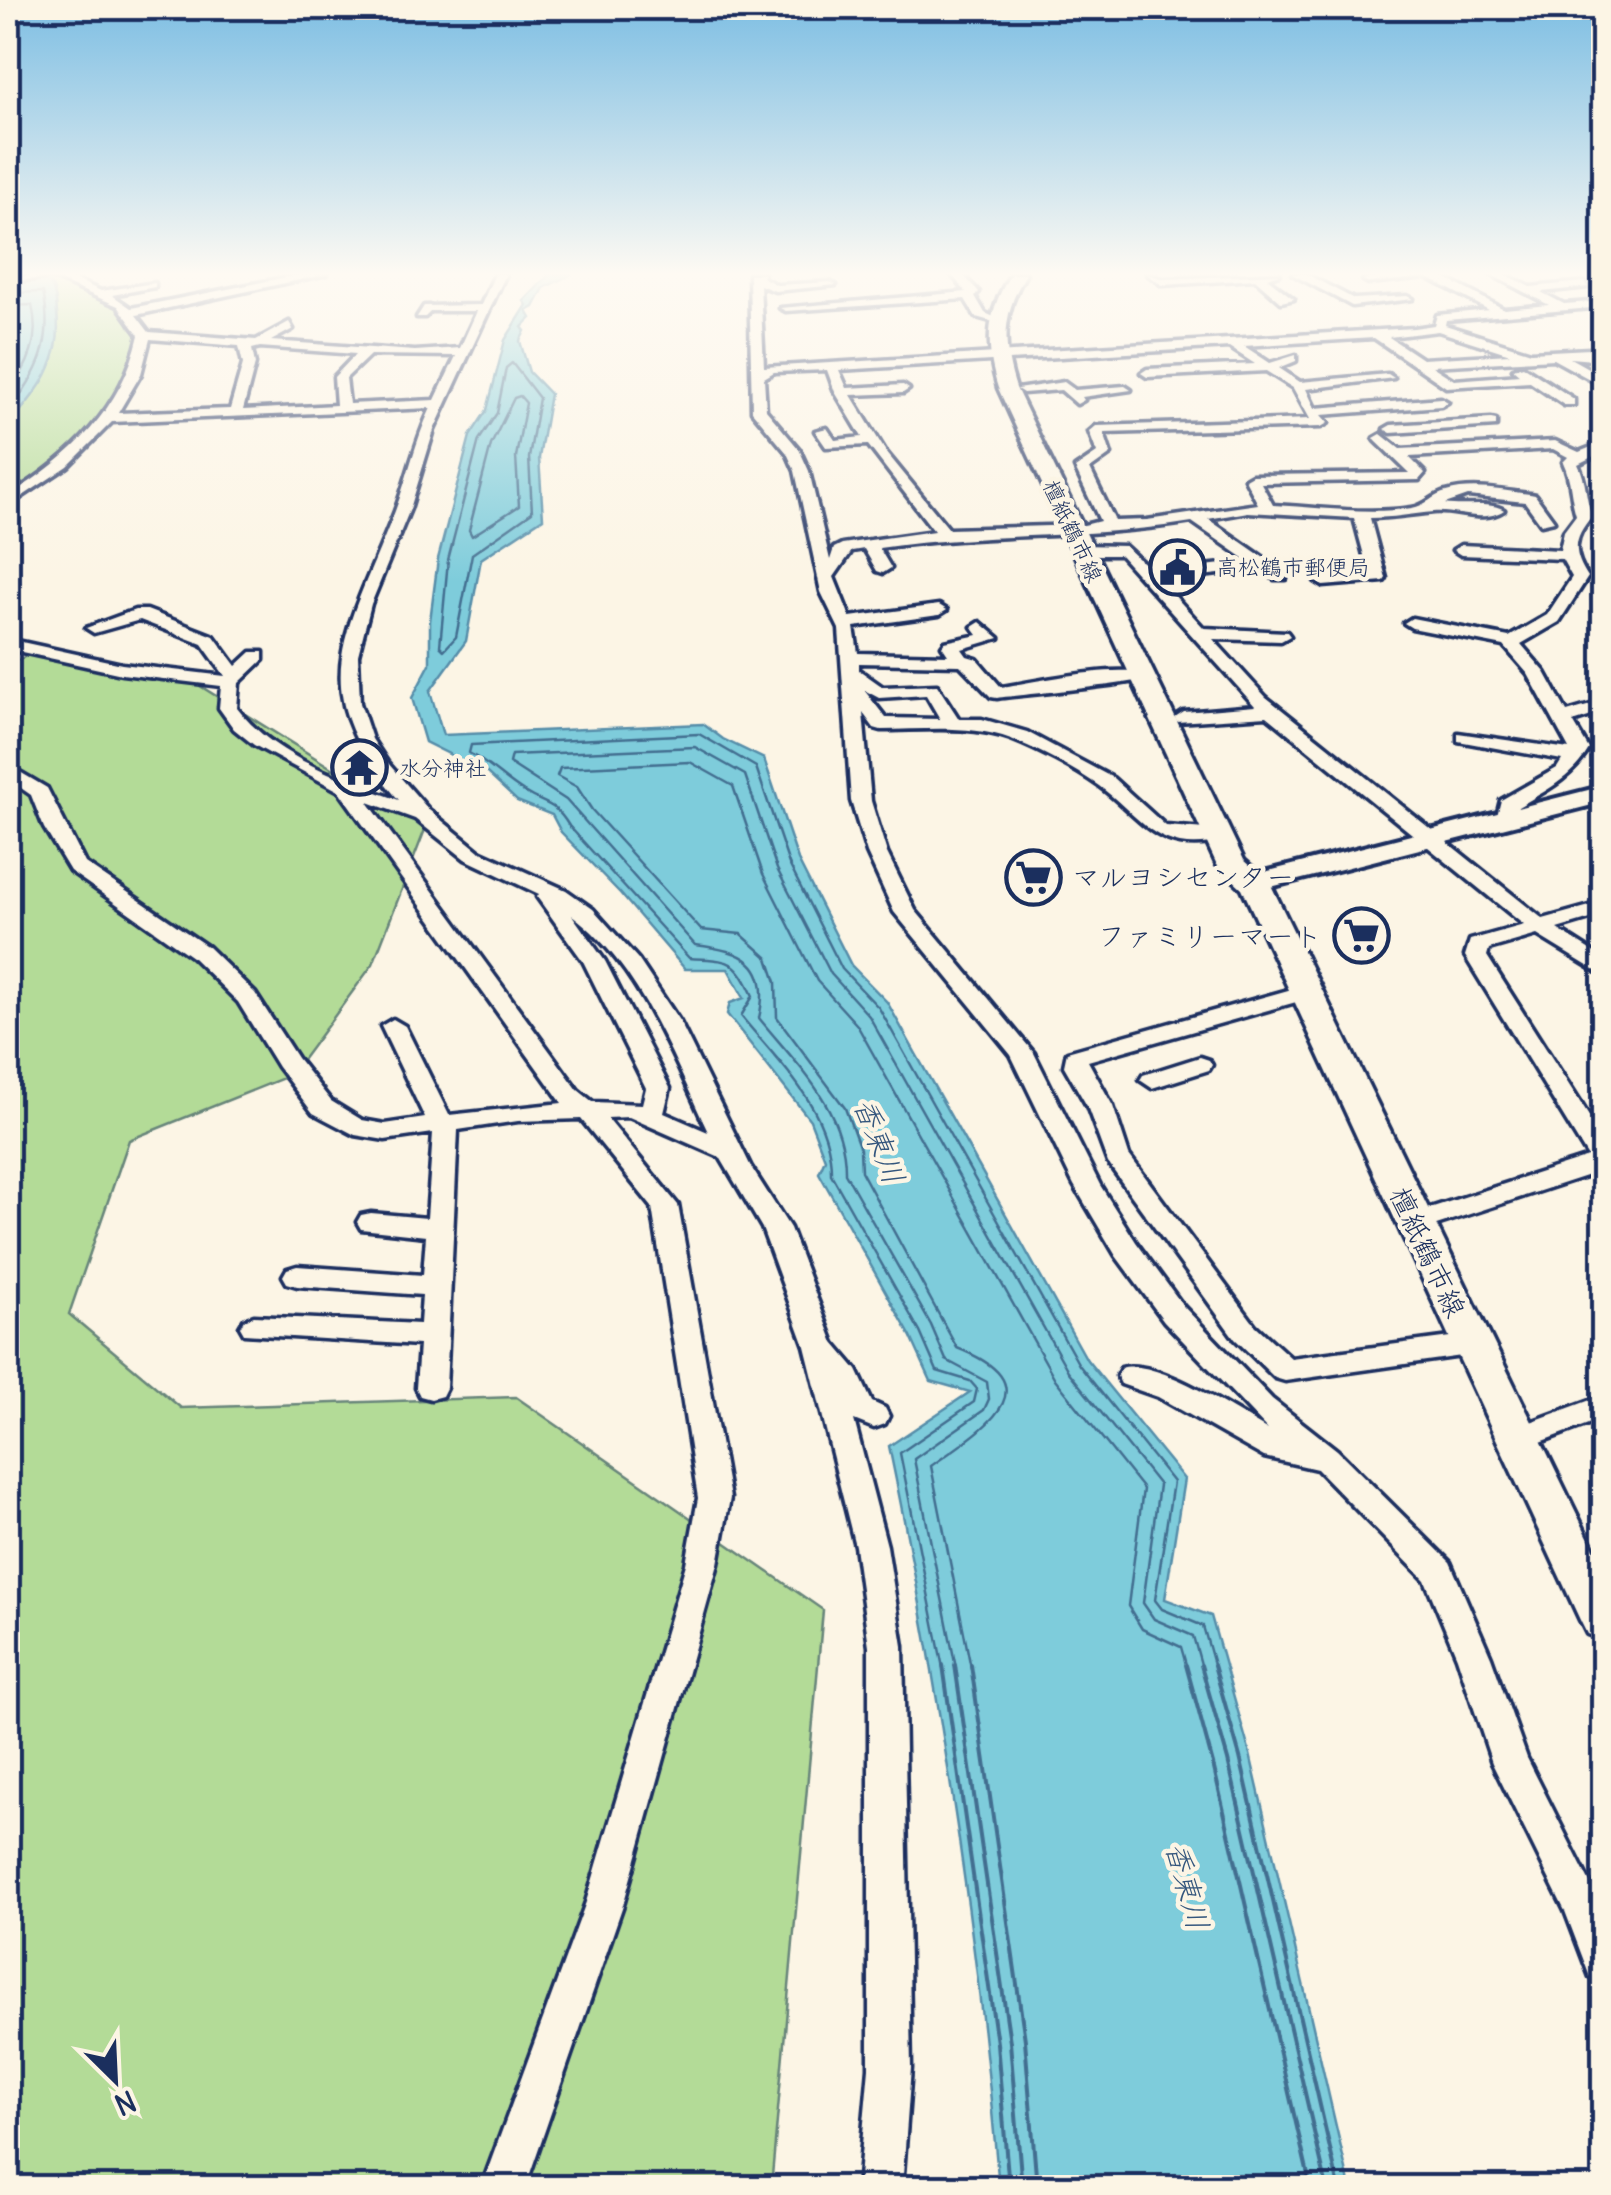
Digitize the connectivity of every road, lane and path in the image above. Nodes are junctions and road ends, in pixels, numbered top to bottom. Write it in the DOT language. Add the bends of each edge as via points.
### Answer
graph roads {
  1 [pos="134,376"];
  2 [pos="245,376"];
  3 [pos="341,376"];
  4 [pos="448,376"];
  5 [pos="760,376"];
  6 [pos="835,376"];
  7 [pos="914,376"];
  8 [pos="1013,376"];
  9 [pos="1016,376"];
  10 [pos="1150,376"];
  11 [pos="1282,376"];
  12 [pos="1355,376"];
  13 [pos="1373,376"];
  14 [pos="1439,376"];
  15 [pos="1533,378"];
  16 [pos="756,379"];
  17 [pos="1362,380"];
  18 [pos="1237,382"];
  19 [pos="918,384"];
  20 [pos="1298,386"];
  21 [pos="1023,388"];
  22 [pos="903,389"];
  23 [pos="1125,390"];
  24 [pos="841,392"];
  25 [pos="1440,402"];
  26 [pos="1569,402"];
  27 [pos="439,404"];
  28 [pos="343,409"];
  29 [pos="1363,410"];
  30 [pos="1310,412"];
  31 [pos="236,413"];
  32 [pos="106,418"];
  33 [pos="1491,423"];
  34 [pos="822,431"];
  35 [pos="1389,440"];
  36 [pos="869,441"];
  37 [pos="1604,446"];
  38 [pos="1576,456"];
  39 [pos="1072,468"];
  40 [pos="8,502"];
  41 [pos="1434,506"];
  42 [pos="1267,508"];
  43 [pos="1496,510"];
  44 [pos="1358,514"];
  45 [pos="1194,516"];
  46 [pos="1546,521"];
  47 [pos="945,534"];
  48 [pos="1091,535"];
  49 [pos="869,544"];
  50 [pos="1462,550"];
  51 [pos="1567,555"];
  52 [pos="1264,564"];
  53 [pos="882,568"];
  54 [pos="1280,576"];
  55 [pos="825,577"];
  56 [pos="1151,577"];
  57 [pos="1323,581"];
  58 [pos="939,610"];
  59 [pos="844,623"];
  60 [pos="1412,623"];
  61 [pos="980,627"];
  62 [pos="94,628"];
  63 [pos="1199,632"];
  64 [pos="1281,636"];
  65 [pos="1510,642"];
  66 [pos="8,644"];
  67 [pos="256,656"];
  68 [pos="961,660"];
  69 [pos="852,673"];
  70 [pos="1142,678"];
  71 [pos="233,680"];
  72 [pos="1604,706"];
  73 [pos="1271,710"];
  74 [pos="1184,718"];
  75 [pos="1562,719"];
  76 [pos="952,723"];
  77 [pos="1465,737"];
  78 [pos="1575,756"];
  79 [pos="8,771"];
  80 [pos="348,790"];
  81 [pos="1604,794"];
  82 [pos="422,814"];
  83 [pos="1506,820"];
  84 [pos="1218,836"];
  85 [pos="1429,840"];
  86 [pos="1254,883"];
  87 [pos="546,890"];
  88 [pos="1604,908"];
  89 [pos="1540,927"];
  90 [pos="1604,969"];
  91 [pos="1306,992"];
  92 [pos="394,1026"];
  93 [pos="1141,1038"];
  94 [pos="1200,1065"];
  95 [pos="588,1112"];
  96 [pos="651,1116"];
  97 [pos="443,1124"];
  98 [pos="731,1152"];
  99 [pos="1603,1162"];
  100 [pos="371,1222"];
  101 [pos="1415,1224"];
  102 [pos="440,1228"];
  103 [pos="296,1276"];
  104 [pos="437,1286"];
  105 [pos="254,1327"];
  106 [pos="434,1335"];
  107 [pos="1472,1345"];
  108 [pos="820,1346"];
  109 [pos="1132,1376"];
  110 [pos="431,1388"];
  111 [pos="1604,1406"];
  112 [pos="874,1416"];
  113 [pos="1517,1439"];
  114 [pos="1326,1459"];
  115 [pos="1604,1620"];
  116 [pos="1604,1963"];
  117 [pos="503,2188"];
  118 [pos="880,2188"];
  1 -- 32 [label="street"];
  2 -- 31 [label="street"];
  3 -- 28 [label="street"];
  4 -- 27 [label="street"];
  5 -- 16 [label="street"];
  6 -- 24 [label="street"];
  7 -- 19 [label="street"];
  8 -- 48 [label="main road, 檀紙鶴市線"];
  9 -- 21 [label="main road, 檀紙鶴市線"];
  10 -- 18 [label="street" via="1161,387"];
  11 -- 20 [label="street"];
  12 -- 17 [label="street"];
  13 -- 17 [label="street"];
  14 -- 15 [label="street" via="1451,384"];
  15 -- 26 [label="street"];
  16 -- 55 [label="street" via="759,411 802,471"];
  17 -- 20 [label="street"];
  20 -- 30 [label="street"];
  21 -- 23 [label="street" via="1064,386 1074,397"];
  21 -- 39 [label="main road, 檀紙鶴市線"];
  22 -- 24 [label="street"];
  24 -- 36 [label="street"];
  25 -- 29 [label="street"];
  27 -- 28 [label="street"];
  27 -- 82 [label="street" via="351,637 346,676 363,739"];
  28 -- 31 [label="street"];
  29 -- 30 [label="street"];
  29 -- 35 [label="street"];
  30 -- 39 [label="street" via="1322,423 1101,428 1096,432 1104,454"];
  31 -- 32 [label="street"];
  32 -- 40 [label="street"];
  33 -- 35 [label="street"];
  34 -- 36 [label="street" via="830,444"];
  35 -- 38 [label="street" via="1555,444"];
  35 -- 42 [label="street" via="1418,473 1252,479"];
  36 -- 47 [label="street"];
  37 -- 38 [label="street"];
  38 -- 51 [label="street" via="1569,466 1580,482 1584,516 1567,534"];
  39 -- 48 [label="main road, 檀紙鶴市線"];
  41 -- 43 [label="street"];
  41 -- 44 [label="street"];
  41 -- 46 [label="street" via="1454,493 1521,496"];
  42 -- 44 [label="street"];
  42 -- 45 [label="street"];
  44 -- 57 [label="street" via="1366,522 1378,578"];
  45 -- 48 [label="street"];
  45 -- 52 [label="street"];
  47 -- 48 [label="street"];
  47 -- 49 [label="street"];
  48 -- 56 [label="street" via="1126,552"];
  48 -- 70 [label="main road, 檀紙鶴市線"];
  48 -- 74 [label="main road, 檀紙鶴市線"];
  49 -- 53 [label="street"];
  49 -- 55 [label="street" via="840,552"];
  50 -- 51 [label="street" via="1492,544"];
  51 -- 65 [label="street" via="1580,577 1570,600 1544,630"];
  52 -- 54 [label="street"];
  52 -- 56 [label="street"];
  55 -- 59 [label="street"];
  56 -- 63 [label="street"];
  58 -- 59 [label="street"];
  59 -- 69 [label="street"];
  60 -- 65 [label="street"];
  61 -- 68 [label="street" via="990,638 952,646"];
  62 -- 71 [label="street" via="141,614 208,640"];
  63 -- 64 [label="street"];
  63 -- 73 [label="street"];
  65 -- 75 [label="street"];
  66 -- 71 [label="street" via="122,670"];
  67 -- 71 [label="street"];
  68 -- 69 [label="street"];
  68 -- 70 [label="street" via="996,693"];
  69 -- 76 [label="street" via="879,693 930,688"];
  69 -- 76 [label="street" via="881,724"];
  69 -- 114 [label="street" via="861,802 905,912 1022,1053 1086,1185 1174,1314 1261,1408"];
  70 -- 84 [label="main road, 檀紙鶴市線"];
  71 -- 80 [label="street" via="228,708 237,722"];
  72 -- 75 [label="street"];
  73 -- 74 [label="street"];
  73 -- 85 [label="street"];
  74 -- 86 [label="main road, 檀紙鶴市線" via="1256,864"];
  75 -- 78 [label="street" via="1579,749"];
  76 -- 84 [label="street" via="1020,736 1069,760 1106,782 1159,830"];
  77 -- 78 [label="street"];
  78 -- 83 [label="street" via="1554,780 1508,804"];
  79 -- 97 [label="street" via="40,792 77,867 200,952 247,998 322,1107 370,1130"];
  80 -- 82 [label="street"];
  80 -- 95 [label="street" via="500,1004"];
  81 -- 83 [label="street"];
  82 -- 87 [label="street" via="472,856"];
  83 -- 85 [label="street"];
  84 -- 86 [label="main road, 檀紙鶴市線" via="1232,865"];
  85 -- 86 [label="street"];
  85 -- 89 [label="street"];
  86 -- 91 [label="main road, 檀紙鶴市線"];
  87 -- 96 [label="street" via="594,961 658,1088"];
  87 -- 98 [label="street" via="585,914 630,964 668,1022"];
  88 -- 89 [label="street"];
  89 -- 90 [label="street"];
  89 -- 99 [label="street" via="1478,945 1476,956"];
  91 -- 93 [label="street"];
  91 -- 101 [label="main road, 檀紙鶴市線"];
  92 -- 97 [label="street"];
  93 -- 94 [label="street" via="1163,1077"];
  93 -- 107 [label="street" via="1076,1057 1076,1066 1100,1106 1117,1157 1244,1332 1284,1370"];
  95 -- 96 [label="street" via="632,1109"];
  95 -- 97 [label="street"];
  95 -- 117 [label="street" via="665,1205 714,1498 702,1564 605,1902"];
  96 -- 98 [label="street"];
  97 -- 102 [label="street"];
  98 -- 108 [label="street" via="776,1228"];
  99 -- 101 [label="street"];
  100 -- 102 [label="street"];
  101 -- 107 [label="main road, 檀紙鶴市線"];
  102 -- 104 [label="street"];
  103 -- 104 [label="street"];
  104 -- 106 [label="street"];
  105 -- 106 [label="street"];
  106 -- 110 [label="street"];
  107 -- 113 [label="main road, 檀紙鶴市線"];
  108 -- 112 [label="street" via="846,1378 860,1410"];
  108 -- 118 [label="street" via="871,1546 886,1646 890,2068"];
  109 -- 114 [label="street" via="1275,1448"];
  111 -- 113 [label="street"];
  113 -- 115 [label="main road, 檀紙鶴市線"];
  114 -- 116 [label="street" via="1438,1572 1510,1762"];
}
